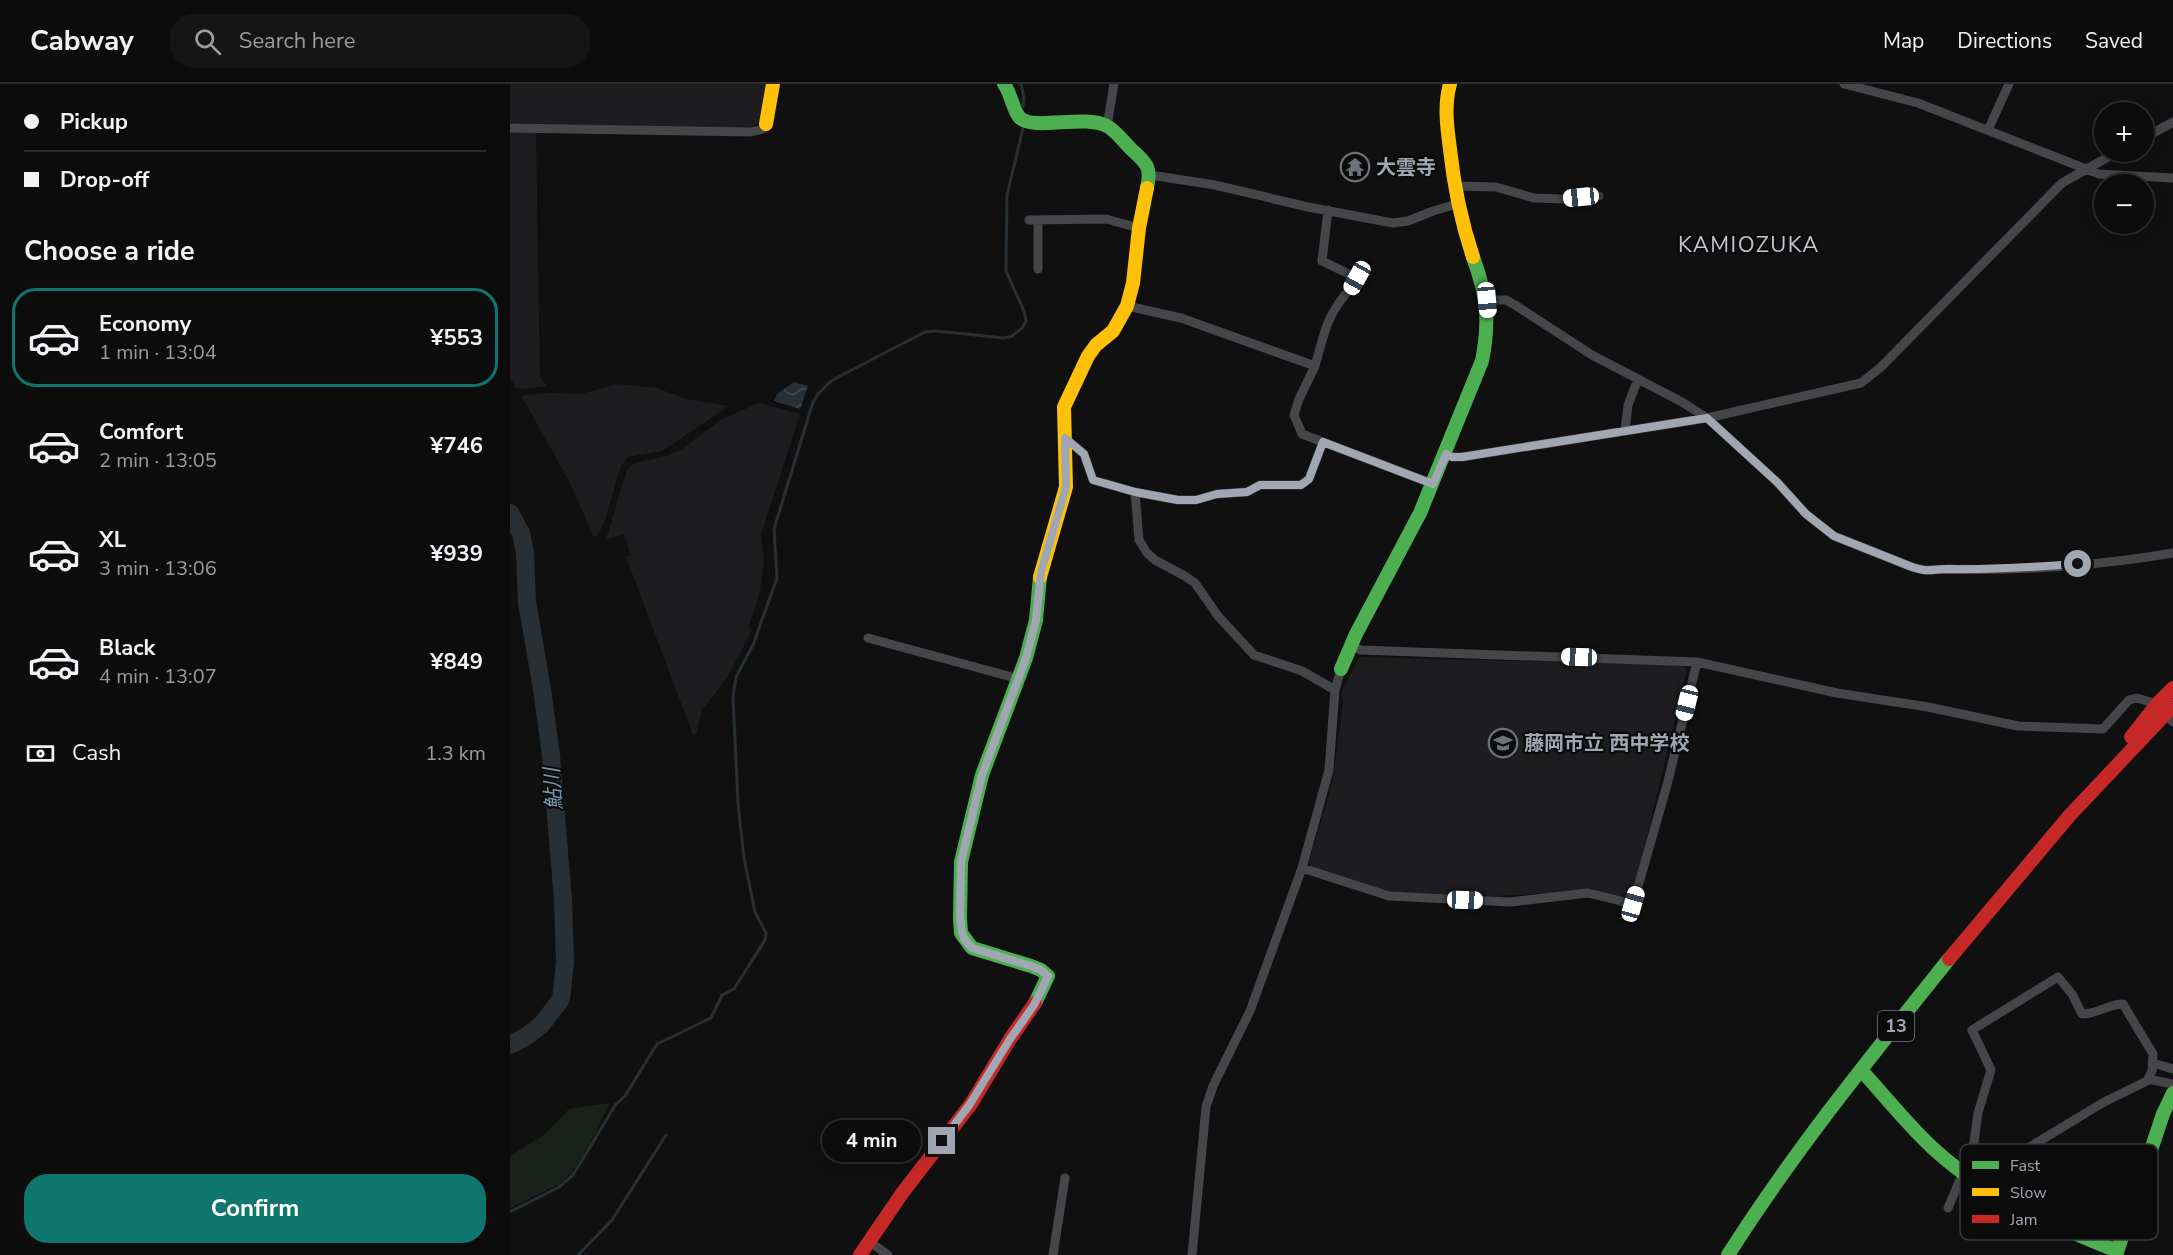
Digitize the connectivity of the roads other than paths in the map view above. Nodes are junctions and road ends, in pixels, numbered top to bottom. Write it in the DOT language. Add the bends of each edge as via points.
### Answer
graph roads {
  1 [pos="773,84"];
  2 [pos="1004,84"];
  3 [pos="1114,84"];
  4 [pos="1450,84"];
  5 [pos="1844,84"];
  6 [pos="2009,84"];
  7 [pos="2173,122"];
  8 [pos="766,124"];
  9 [pos="1107,126"];
  10 [pos="510,128"];
  11 [pos="1988,130"];
  12 [pos="2154,132"];
  13 [pos="2098,162"];
  14 [pos="2085,169"];
  15 [pos="1150,175"];
  16 [pos="2173,178"];
  17 [pos="1454,186"];
  18 [pos="1599,196"];
  19 [pos="1457,204"];
  20 [pos="1328,210"];
  21 [pos="1139,228"];
  22 [pos="1038,269"];
  23 [pos="1487,300"];
  24 [pos="1127,306"];
  25 [pos="1315,366"];
  26 [pos="1638,379"];
  27 [pos="1707,418"];
  28 [pos="1625,431"];
  29 [pos="1065,438"];
  30 [pos="1323,442"];
  31 [pos="1446,454"];
  32 [pos="1433,484"];
  33 [pos="1135,492"];
  34 [pos="2173,553"];
  35 [pos="867,638"];
  36 [pos="1350,646"];
  37 [pos="1697,662"];
  38 [pos="1341,669"];
  39 [pos="1018,679"];
  40 [pos="2173,688"];
  41 [pos="1335,690"];
  42 [pos="2167,711"];
  43 [pos="1302,868"];
  44 [pos="2153,1063"];
  45 [pos="2173,1069"];
  46 [pos="1861,1070"];
  47 [pos="2148,1079"];
  48 [pos="2173,1084"];
  49 [pos="2173,1093"];
  50 [pos="1973,1144"];
  51 [pos="2035,1144"];
  52 [pos="2154,1144"];
  53 [pos="1960,1170"];
  54 [pos="1065,1178"];
  55 [pos="1960,1180"];
  56 [pos="1948,1208"];
  57 [pos="2088,1240"];
  58 [pos="870,1242"];
  59 [pos="2119,1254"];
  60 [pos="860,1255"];
  61 [pos="888,1255"];
  62 [pos="1053,1255"];
  63 [pos="1192,1255"];
  64 [pos="1728,1255"];
  1 -- 8 [label="street"];
  2 -- 9 [label="street" via="1020,118 1032,123 1078,120"];
  3 -- 9 [label="street"];
  4 -- 17 [label="street" via="1447,125"];
  5 -- 11 [label="street" via="1918,103"];
  6 -- 11 [label="street"];
  7 -- 12 [label="street"];
  8 -- 10 [label="street" via="751,132"];
  9 -- 15 [label="street" via="1147,165"];
  11 -- 14 [label="street"];
  13 -- 14 [label="street"];
  14 -- 16 [label="street" via="2099,174"];
  14 -- 27 [label="street" via="2062,183 1861,383"];
  15 -- 20 [label="street"];
  15 -- 21 [label="street"];
  17 -- 18 [label="street" via="1496,187 1534,198"];
  17 -- 19 [label="street"];
  19 -- 20 [label="street" via="1400,223"];
  19 -- 23 [label="street"];
  20 -- 25 [label="street" via="1322,261 1357,278 1337,305"];
  21 -- 22 [label="street" via="1106,219 1033,220"];
  21 -- 24 [label="street"];
  23 -- 26 [label="street" via="1496,298 1515,304 1592,355"];
  23 -- 31 [label="street" via="1488,332 1482,361"];
  24 -- 25 [label="street" via="1181,318"];
  24 -- 29 [label="street" via="1113,331 1088,356 1064,406"];
  25 -- 30 [label="street" via="1294,415 1302,434"];
  26 -- 27 [label="street"];
  26 -- 28 [label="street" via="1628,405"];
  27 -- 28 [label="street"];
  27 -- 34 [label="street" via="1834,536 1925,571 2056,566"];
  28 -- 31 [label="street" via="1462,457"];
  29 -- 33 [label="street" via="1084,454 1093,480"];
  29 -- 39 [label="street" via="1066,487 1041,572 1036,620"];
  30 -- 32 [label="street"];
  30 -- 33 [label="street" via="1309,479 1301,485 1260,485 1247,492 1196,500"];
  31 -- 32 [label="street"];
  32 -- 36 [label="street"];
  33 -- 41 [label="street" via="1140,540 1147,553 1195,583 1218,616 1254,655 1302,671"];
  35 -- 39 [label="street"];
  36 -- 37 [label="street" via="1361,650"];
  36 -- 38 [label="street"];
  37 -- 42 [label="street" via="1837,693 2018,726 2103,729 2129,700 2137,698"];
  37 -- 43 [label="street" via="1633,904 1588,893 1510,902 1389,896"];
  38 -- 41 [label="street"];
  39 -- 58 [label="street" via="982,775 961,862 961,925 972,948 1031,966 1048,976 1034,1005 970,1104"];
  40 -- 42 [label="street, 13"];
  41 -- 43 [label="street" via="1329,770"];
  42 -- 46 [label="street, 13" via="2006,888"];
  43 -- 63 [label="street" via="1250,1011 1206,1107"];
  44 -- 45 [label="street"];
  44 -- 47 [label="street"];
  44 -- 50 [label="street" via="2153,1054 2123,1004 2082,1014 2058,977 1972,1030 1991,1065"];
  46 -- 53 [label="street"];
  46 -- 64 [label="street, 13" via="1794,1158"];
  47 -- 48 [label="street"];
  47 -- 51 [label="street"];
  49 -- 52 [label="street"];
  54 -- 62 [label="street"];
  55 -- 56 [label="street"];
  57 -- 59 [label="street"];
  58 -- 60 [label="street"];
  58 -- 61 [label="street"];
}
